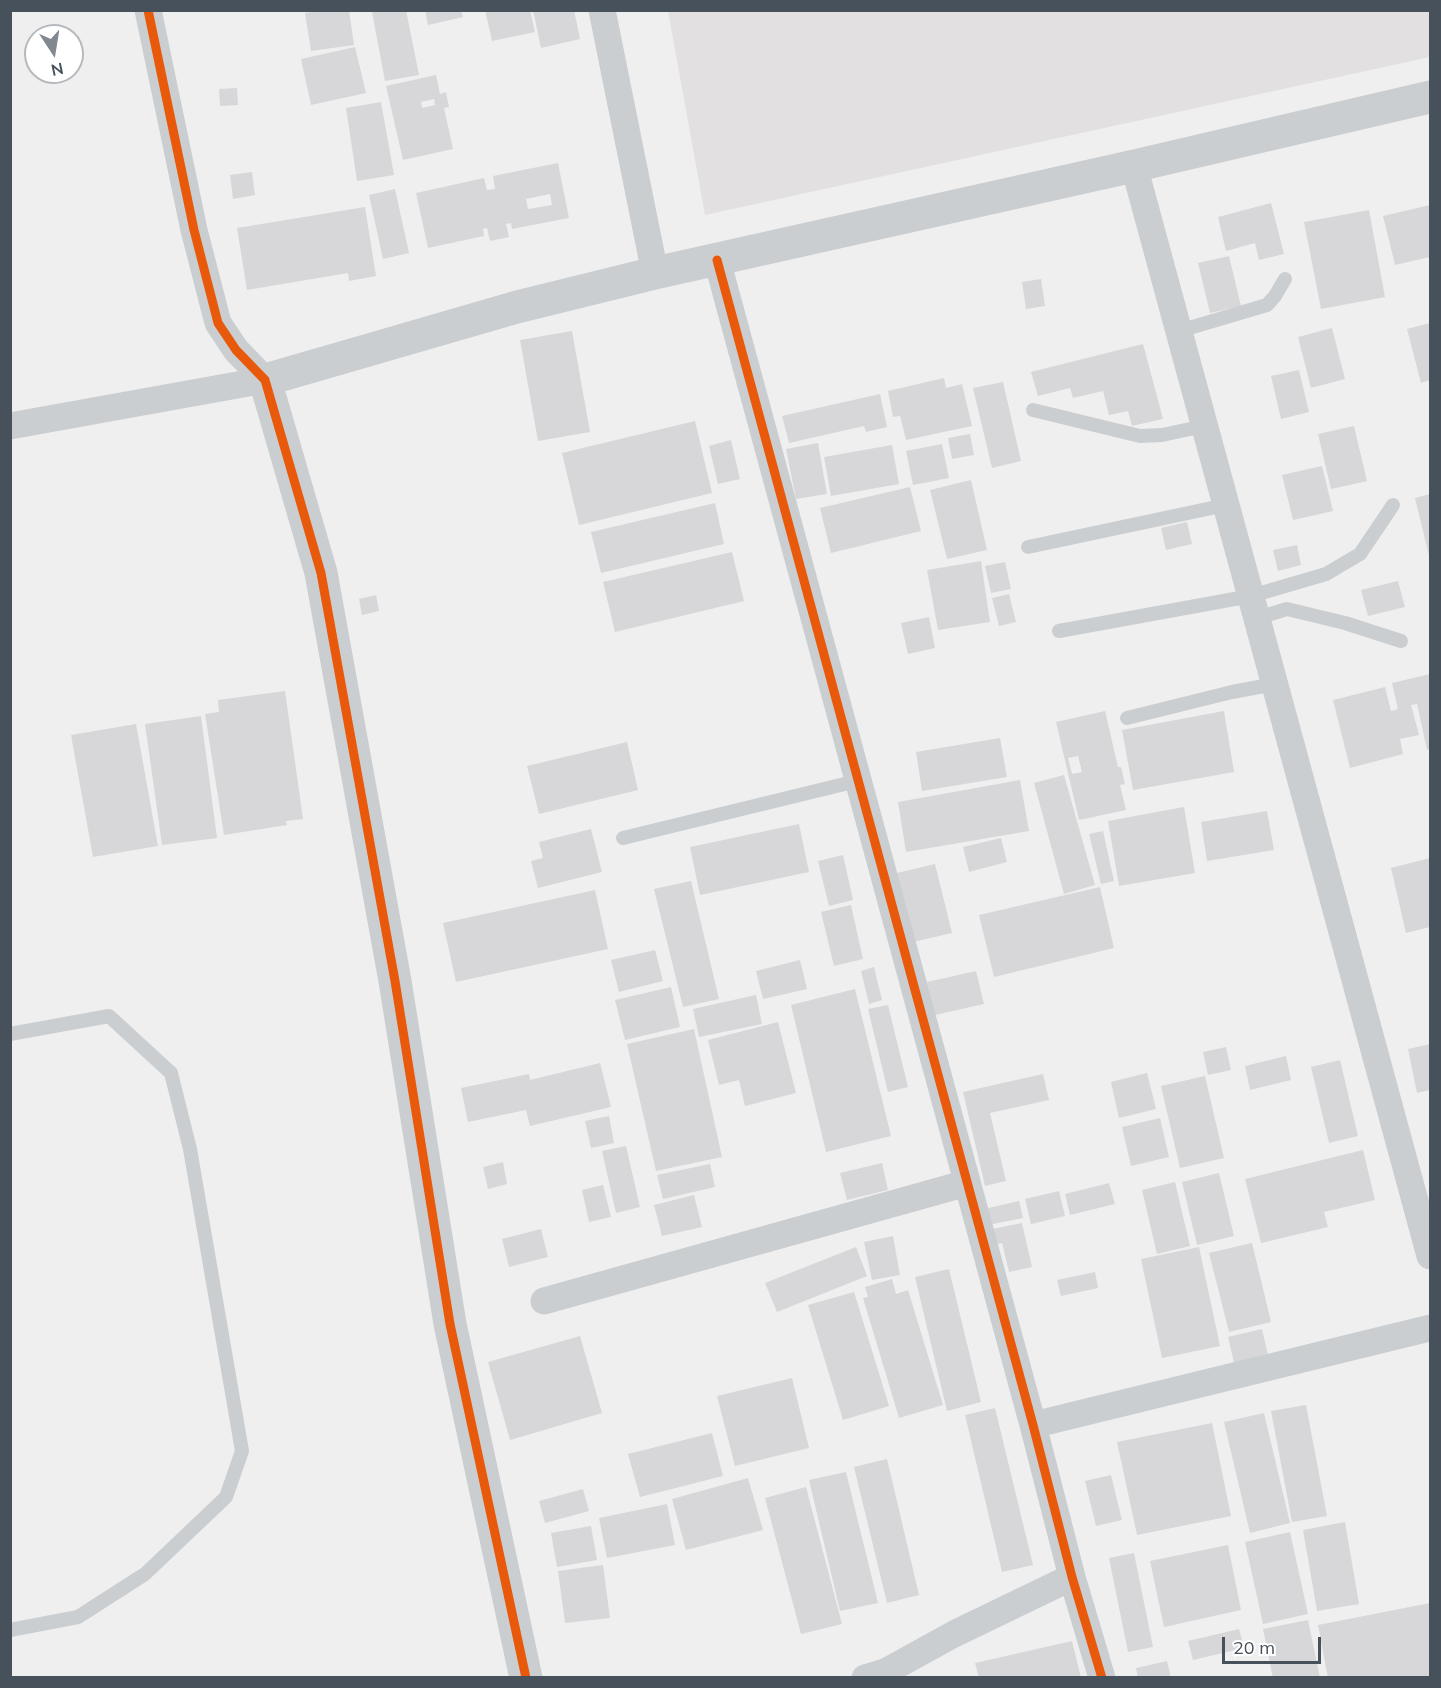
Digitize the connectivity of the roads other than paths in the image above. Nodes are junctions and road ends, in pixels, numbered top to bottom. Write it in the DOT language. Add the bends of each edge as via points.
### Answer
graph roads {
  1 [pos="148,10"];
  2 [pos="602,10"];
  3 [pos="1431,97"];
  4 [pos="1134,166"];
  5 [pos="717,260"];
  6 [pos="655,273"];
  7 [pos="1285,279"];
  8 [pos="1179,331"];
  9 [pos="265,380"];
  10 [pos="1033,410"];
  11 [pos="10,426"];
  12 [pos="1204,426"];
  13 [pos="1226,505"];
  14 [pos="1393,505"];
  15 [pos="1028,547"];
  16 [pos="1254,607"];
  17 [pos="1059,631"];
  18 [pos="1401,641"];
  19 [pos="1275,684"];
  20 [pos="1127,718"];
  21 [pos="857,781"];
  22 [pos="623,838"];
  23 [pos="10,1034"];
  24 [pos="967,1183"];
  25 [pos="1431,1256"];
  26 [pos="544,1301"];
  27 [pos="1431,1329"];
  28 [pos="1033,1425"];
  29 [pos="1072,1577"];
  30 [pos="10,1630"];
  31 [pos="526,1677"];
  32 [pos="865,1677"];
  33 [pos="1102,1677"];
  1 -- 9 [label="street" via="194,230 218,322 236,351"];
  2 -- 6 [label="street"];
  3 -- 4 [label="street"];
  4 -- 5 [label="street"];
  4 -- 8 [label="street"];
  5 -- 6 [label="street"];
  5 -- 21 [label="street"];
  6 -- 9 [label="street" via="496,313"];
  7 -- 8 [label="lane" via="1267,305"];
  8 -- 12 [label="street"];
  9 -- 11 [label="street"];
  9 -- 31 [label="street" via="321,573 395,981 450,1324"];
  10 -- 12 [label="lane" via="1140,435 1162,435"];
  12 -- 13 [label="street"];
  13 -- 15 [label="lane"];
  13 -- 16 [label="street"];
  14 -- 16 [label="lane" via="1360,554"];
  16 -- 17 [label="lane"];
  16 -- 18 [label="lane" via="1287,609"];
  16 -- 19 [label="street"];
  19 -- 20 [label="lane"];
  19 -- 25 [label="street"];
  21 -- 22 [label="lane"];
  21 -- 24 [label="street"];
  23 -- 30 [label="lane" via="109,1016 171,1073 190,1149 242,1451 226,1497 145,1574 78,1617"];
  24 -- 26 [label="street"];
  24 -- 28 [label="street"];
  27 -- 28 [label="street"];
  28 -- 29 [label="street"];
  29 -- 32 [label="street" via="885,1672"];
  29 -- 33 [label="street"];
}
